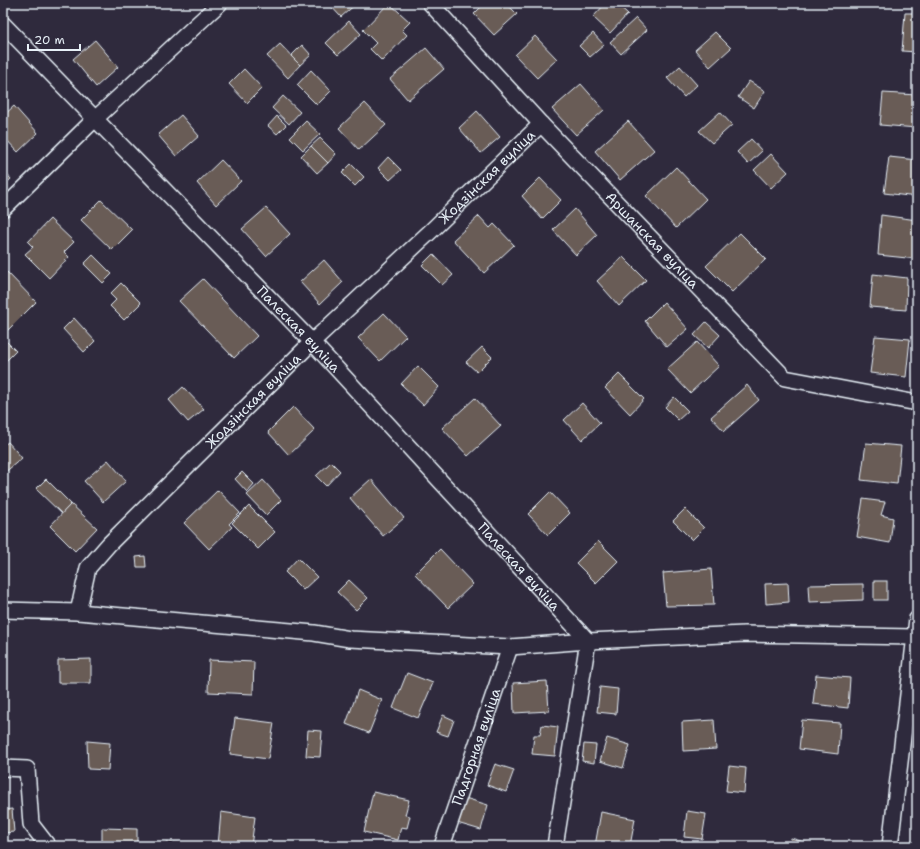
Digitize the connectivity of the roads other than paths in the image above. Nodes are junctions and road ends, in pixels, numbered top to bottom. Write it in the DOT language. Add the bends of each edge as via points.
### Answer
graph roads {
  1 [pos="220,3"];
  2 [pos="430,3"];
  3 [pos="3,24"];
  4 [pos="95,119"];
  5 [pos="541,124"];
  6 [pos="3,209"];
  7 [pos="312,342"];
  8 [pos="917,402"];
  9 [pos="3,610"];
  10 [pos="78,612"];
  11 [pos="917,619"];
  12 [pos="914,637"];
  13 [pos="588,641"];
  14 [pos="510,647"];
  15 [pos="3,768"];
  16 [pos="48,846"];
  17 [pos="442,846"];
  18 [pos="555,846"];
  19 [pos="890,846"];
  1 -- 4 [label="street"];
  2 -- 5 [label="street, Аршанская вуліца"];
  3 -- 4 [label="street, Палеская вуліца"];
  4 -- 6 [label="street"];
  4 -- 7 [label="street, Палеская вуліца"];
  5 -- 7 [label="street, Жодзінская вуліца"];
  5 -- 8 [label="street, Аршанская вуліца" via="785,378"];
  7 -- 10 [label="street, Жодзінская вуліца" via="88,568"];
  7 -- 13 [label="street, Палеская вуліца"];
  9 -- 10 [label="street"];
  10 -- 14 [label="street" via="314,633 350,639"];
  11 -- 12 [label="street"];
  12 -- 13 [label="street" via="745,634"];
  12 -- 19 [label="street"];
  13 -- 14 [label="street"];
  13 -- 18 [label="street"];
  14 -- 17 [label="street, Падгорная вуліца"];
  15 -- 16 [label="street" via="27,769 31,824"];
}
